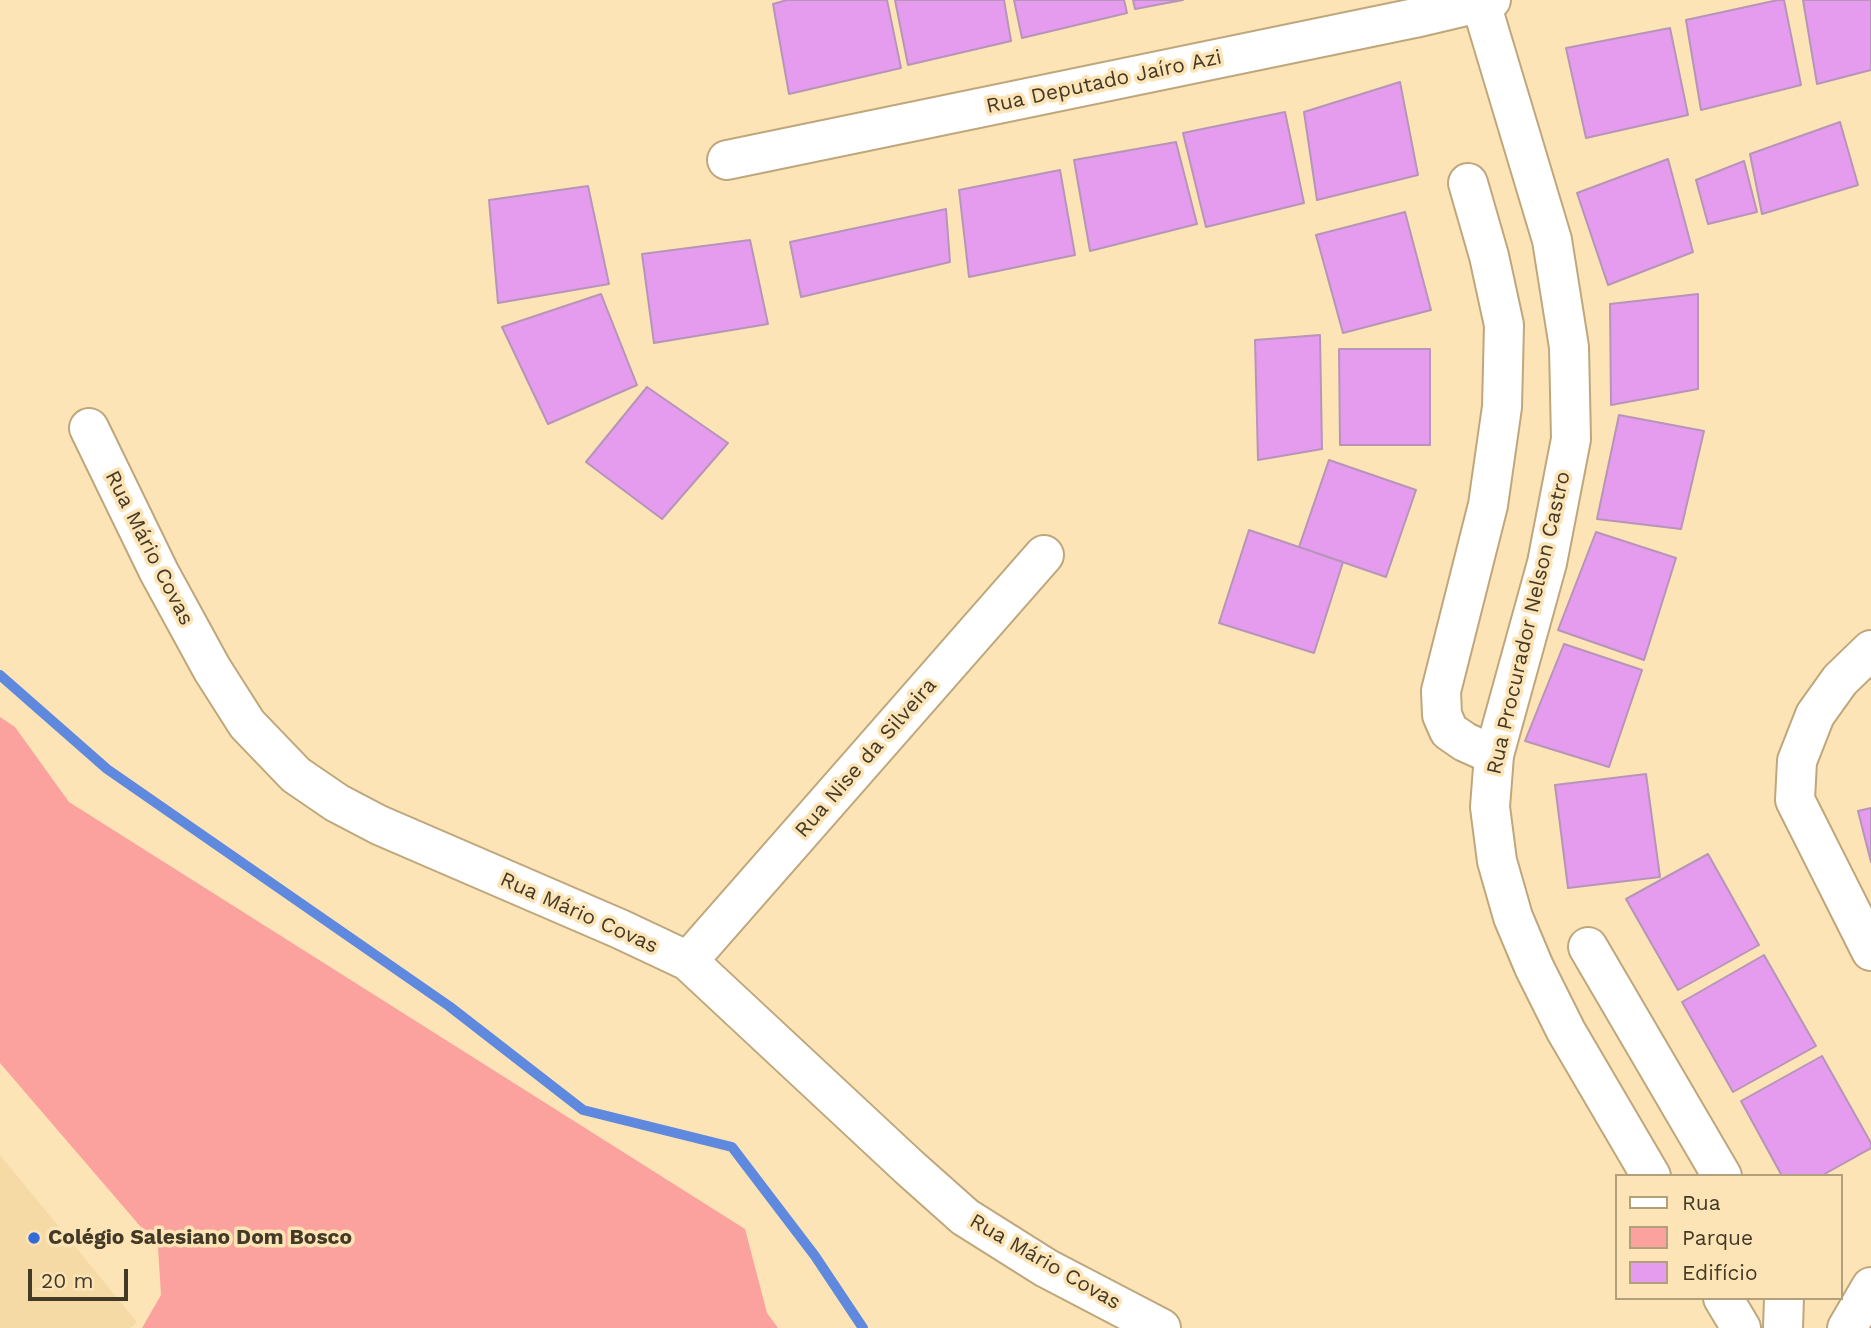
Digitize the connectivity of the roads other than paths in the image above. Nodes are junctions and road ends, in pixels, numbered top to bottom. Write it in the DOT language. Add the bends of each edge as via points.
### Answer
graph roads {
  1 [pos="1484,1"];
  2 [pos="727,160"];
  3 [pos="1468,183"];
  4 [pos="89,428"];
  5 [pos="1044,555"];
  6 [pos="1871,650"];
  7 [pos="1494,755"];
  8 [pos="1588,947"];
  9 [pos="1871,951"];
  10 [pos="688,961"];
  11 [pos="1650,1174"];
  12 [pos="1721,1174"];
  13 [pos="1871,1287"];
  14 [pos="1724,1300"];
  15 [pos="1784,1300"];
  16 [pos="1161,1328"];
  17 [pos="1741,1328"];
  18 [pos="1783,1328"];
  19 [pos="1847,1328"];
  1 -- 2 [label="street, Rua Deputado Jaíro Azi"];
  1 -- 7 [label="street, Rua Procurador Nelson Castro" via="1552,240 1569,347 1571,439 1547,563"];
  3 -- 7 [label="street" via="1504,325 1502,407 1488,505 1441,691 1442,715 1449,731"];
  4 -- 10 [label="street, Rua Mário Covas" via="212,669 247,724 296,775 379,825"];
  5 -- 10 [label="street, Rua Nise da Silveira"];
  6 -- 9 [label="street" via="1840,680 1815,715 1797,761 1794,800"];
  7 -- 11 [label="street, Rua Procurador Nelson Castro" via="1490,807 1497,861 1513,917 1566,1031"];
  8 -- 12 [label="street"];
  10 -- 16 [label="street, Rua Mário Covas" via="965,1217 1046,1268"];
  13 -- 19 [label="street"];
  14 -- 17 [label="street"];
  15 -- 18 [label="street"];
}
